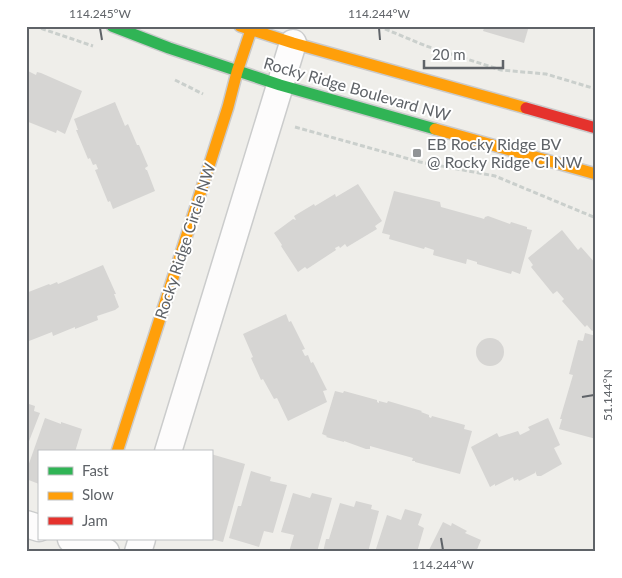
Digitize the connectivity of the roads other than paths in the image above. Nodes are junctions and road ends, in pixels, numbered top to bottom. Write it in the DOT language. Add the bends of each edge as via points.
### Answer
graph roads {
  1 [pos="112,26"];
  2 [pos="246,28"];
  3 [pos="293,43"];
  4 [pos="237,72"];
  5 [pos="280,85"];
  6 [pos="596,128"];
  7 [pos="596,174"];
  8 [pos="118,450"];
  9 [pos="169,450"];
  10 [pos="26,524"];
  11 [pos="38,528"];
  12 [pos="142,540"];
  13 [pos="138,552"];
  1 -- 4 [label="street, Rocky Ridge Boulevard NW"];
  2 -- 3 [label="street, Rocky Ridge Boulevard NW"];
  2 -- 4 [label="street, Rocky Ridge Circle NW"];
  3 -- 5 [label="street"];
  3 -- 6 [label="street, Rocky Ridge Boulevard NW"];
  4 -- 5 [label="street, Rocky Ridge Boulevard NW"];
  4 -- 8 [label="street, Rocky Ridge Circle NW"];
  5 -- 7 [label="street, Rocky Ridge Boulevard NW"];
  5 -- 9 [label="street"];
  10 -- 11 [label="street"];
  12 -- 13 [label="street"];
}
